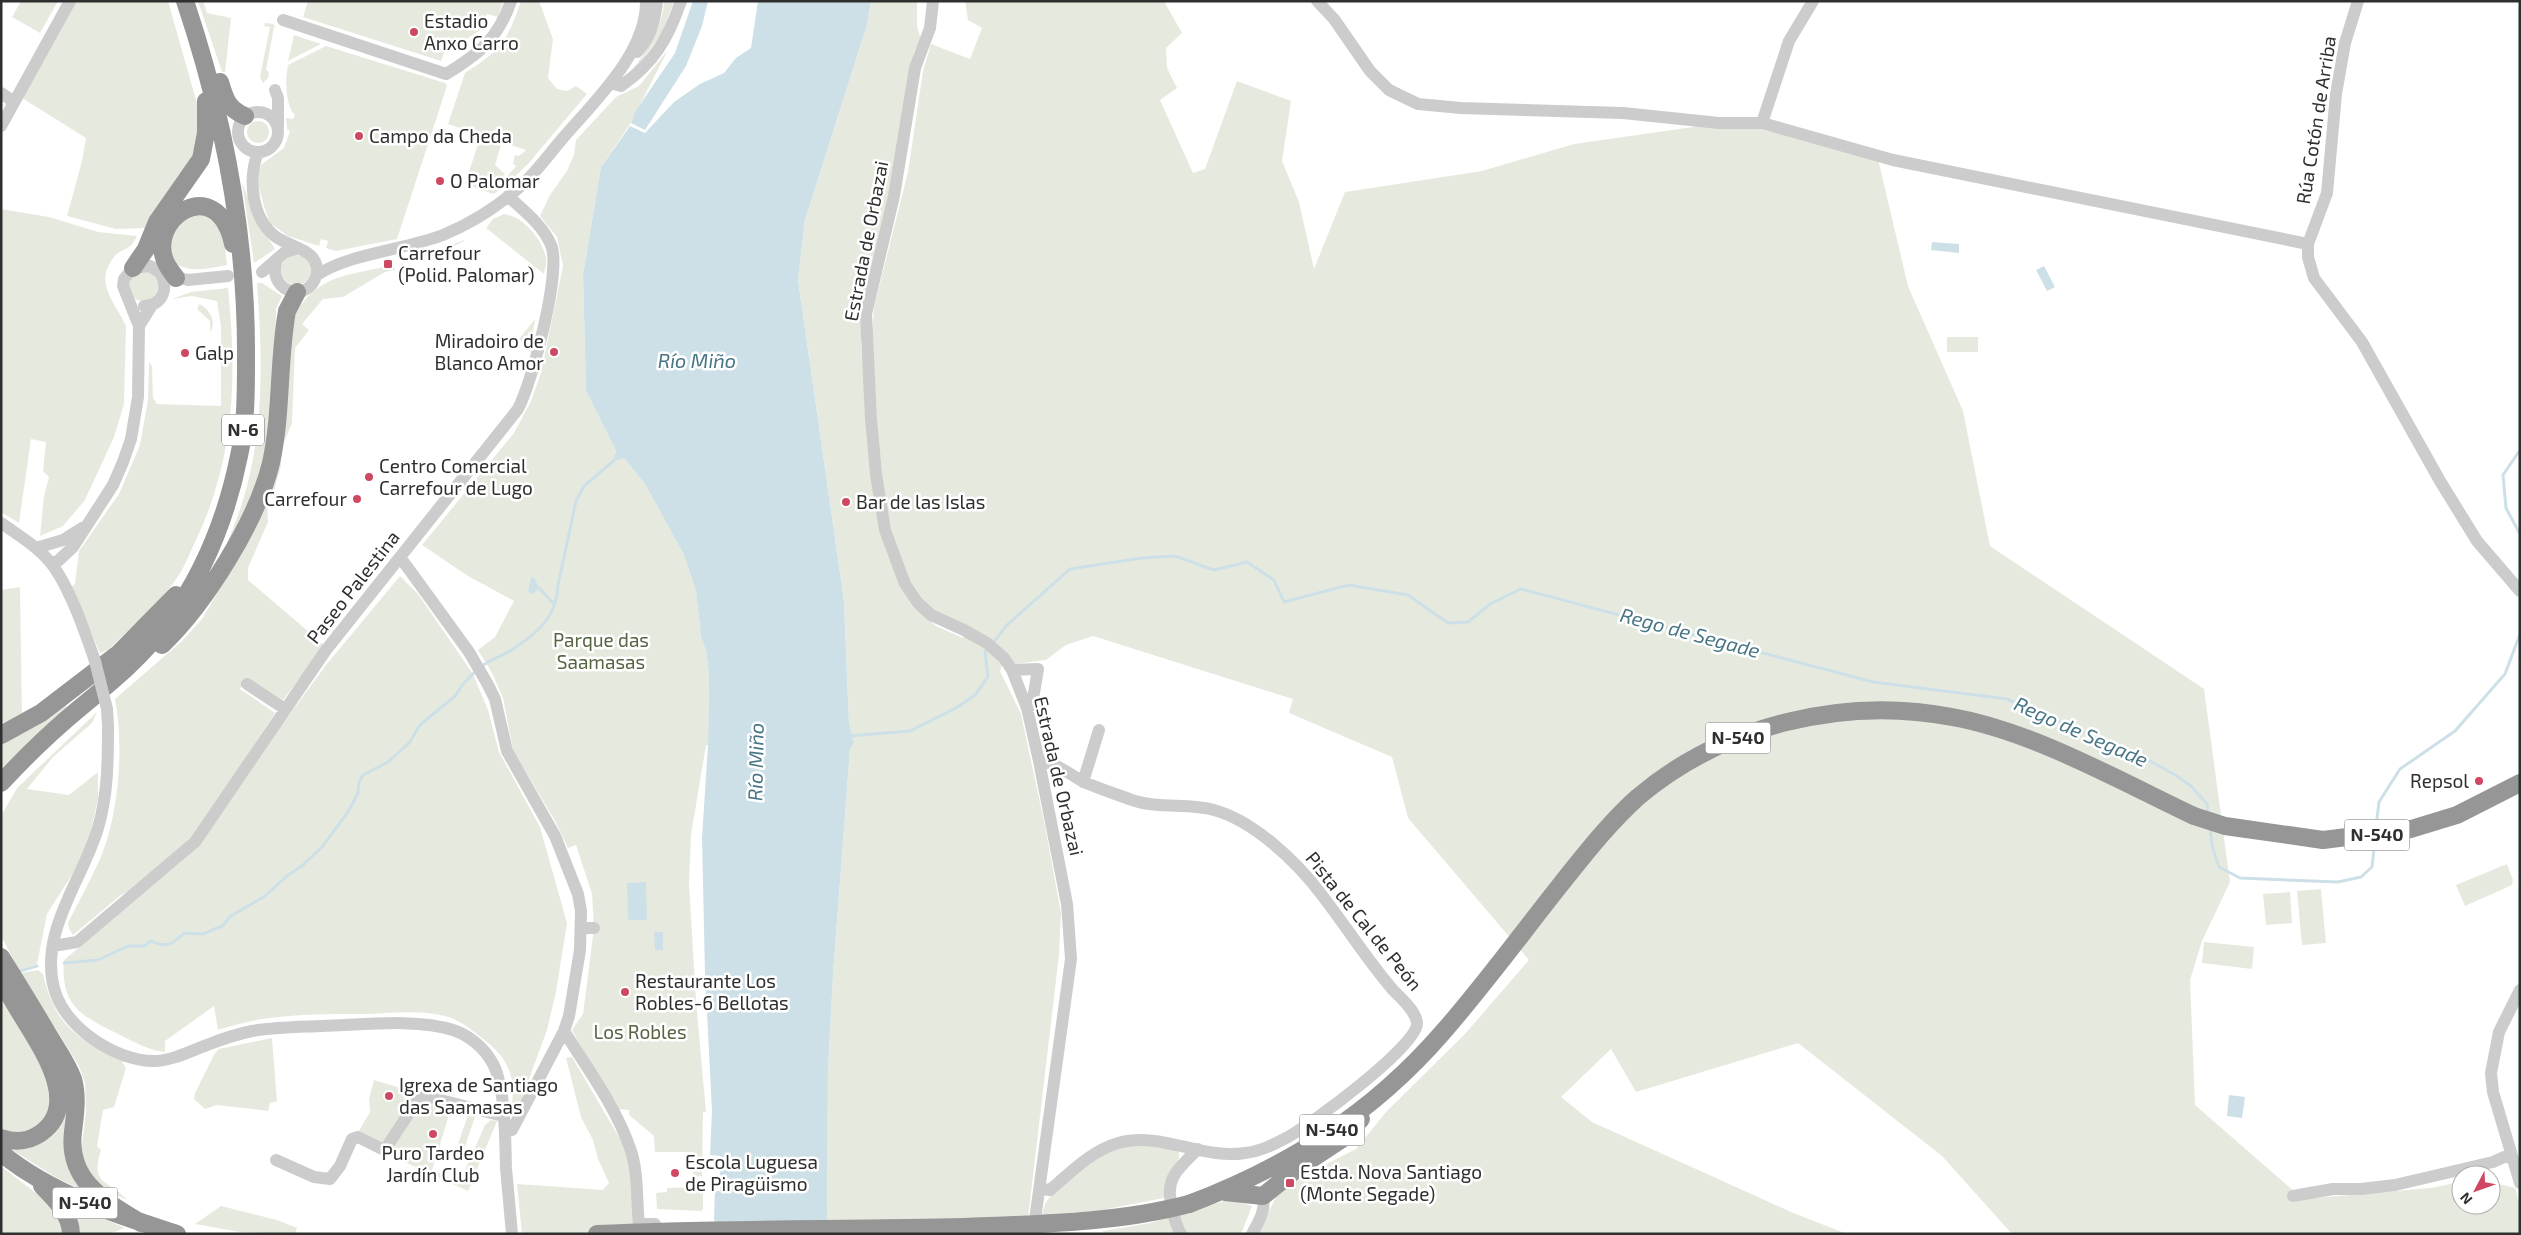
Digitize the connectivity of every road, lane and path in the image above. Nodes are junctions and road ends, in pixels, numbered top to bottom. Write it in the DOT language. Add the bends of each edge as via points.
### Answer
graph roads {
  1 [pos="70,1"];
  2 [pos="185,1"];
  3 [pos="193,1"];
  4 [pos="511,1"];
  5 [pos="646,1"];
  6 [pos="657,1"];
  7 [pos="681,1"];
  8 [pos="933,1"];
  9 [pos="1317,1"];
  10 [pos="1813,1"];
  11 [pos="2358,1"];
  12 [pos="283,20"];
  13 [pos="620,70"];
  14 [pos="210,81"];
  15 [pos="611,82"];
  16 [pos="1,93"];
  17 [pos="14,102"];
  18 [pos="253,114"];
  19 [pos="1762,123"];
  20 [pos="1,126"];
  21 [pos="278,130"];
  22 [pos="258,152"];
  23 [pos="508,196"];
  24 [pos="2308,244"];
  25 [pos="296,249"];
  26 [pos="312,257"];
  27 [pos="277,260"];
  28 [pos="344,262"];
  29 [pos="133,268"];
  30 [pos="317,274"];
  31 [pos="228,276"];
  32 [pos="175,277"];
  33 [pos="276,279"];
  34 [pos="244,285"];
  35 [pos="164,292"];
  36 [pos="297,292"];
  37 [pos="128,300"];
  38 [pos="152,305"];
  39 [pos="139,326"];
  40 [pos="1,523"];
  41 [pos="68,543"];
  42 [pos="36,548"];
  43 [pos="400,557"];
  44 [pos="50,562"];
  45 [pos="199,568"];
  46 [pos="63,583"];
  47 [pos="2520,591"];
  48 [pos="127,670"];
  49 [pos="1012,670"];
  50 [pos="247,684"];
  51 [pos="1027,708"];
  52 [pos="285,709"];
  53 [pos="1099,730"];
  54 [pos="1,735"];
  55 [pos="1039,761"];
  56 [pos="1083,782"];
  57 [pos="2,783"];
  58 [pos="2520,784"];
  59 [pos="53,946"];
  60 [pos="1,957"];
  61 [pos="1,983"];
  62 [pos="2520,990"];
  63 [pos="564,1031"];
  64 [pos="1391,1058"];
  65 [pos="1403,1074"];
  66 [pos="1368,1105"];
  67 [pos="503,1116"];
  68 [pos="504,1132"];
  69 [pos="1,1138"];
  70 [pos="1285,1139"];
  71 [pos="1198,1149"];
  72 [pos="1,1153"];
  73 [pos="2510,1154"];
  74 [pos="1297,1155"];
  75 [pos="276,1160"];
  76 [pos="31,1175"];
  77 [pos="2520,1183"];
  78 [pos="1041,1189"];
  79 [pos="1219,1192"];
  80 [pos="1263,1196"];
  81 [pos="2293,1196"];
  82 [pos="141,1223"];
  83 [pos="672,1224"];
  84 [pos="71,1234"];
  85 [pos="177,1234"];
  86 [pos="512,1234"];
  87 [pos="597,1234"];
  88 [pos="1034,1234"];
  89 [pos="1181,1234"];
  90 [pos="1252,1234"];
  1 -- 17 [label="street"];
  2 -- 14 [label="highway, N-6"];
  3 -- 18 [label="highway" via="226,102 232,109"];
  4 -- 12 [label="street" via="499,31 446,74"];
  5 -- 13 [label="street" via="646,14 637,40"];
  6 -- 13 [label="street" via="654,22 646,39"];
  7 -- 15 [label="street" via="666,37 646,67 621,86"];
  8 -- 49 [label="street, Estrada de Orbazai" via="930,28 915,68 894,196 866,314 867,376 876,474 885,530 905,584 917,602 931,615 987,643"];
  9 -- 19 [label="street" via="1370,71 1390,90 1418,104"];
  10 -- 19 [label="street" via="1788,41"];
  11 -- 24 [label="street, Rúa Cotón de Arriba" via="2345,44 2336,94 2326,193"];
  13 -- 15 [label="street"];
  14 -- 29 [label="highway" via="206,92 206,133 201,159 157,222 146,249"];
  14 -- 34 [label="highway, N-6" via="234,198"];
  15 -- 23 [label="street" via="524,183"];
  16 -- 17 [label="street"];
  17 -- 20 [label="street"];
  18 -- 21 [label="street" via="272,118"];
  18 -- 21 [label="street" via="275,90"];
  18 -- 22 [label="street" via="238,127 239,139 246,149"];
  19 -- 24 [label="street" via="1894,160"];
  21 -- 22 [label="street" via="271,148"];
  22 -- 25 [label="street" via="252,178 260,213 272,234"];
  23 -- 28 [label="street" via="483,214 444,234 408,247"];
  23 -- 43 [label="street, Paseo Palestina" via="542,230 554,256 552,280 531,376 514,416"];
  24 -- 47 [label="street" via="2314,278 2362,342 2477,541"];
  25 -- 26 [label="street"];
  25 -- 27 [label="street" via="285,252"];
  26 -- 28 [label="street" via="326,262"];
  26 -- 30 [label="street"];
  27 -- 33 [label="street"];
  27 -- 33 [label="street" via="260,272"];
  28 -- 30 [label="street"];
  29 -- 32 [label="street" via="150,266"];
  29 -- 37 [label="street" via="124,279"];
  30 -- 36 [label="street" via="310,286"];
  31 -- 32 [label="street"];
  32 -- 34 [label="highway" via="164,254 169,224 189,208 206,207 219,213 229,230 235,263"];
  32 -- 35 [label="street"];
  32 -- 35 [label="street" via="165,286"];
  33 -- 36 [label="street" via="285,289"];
  34 -- 45 [label="highway, N-6" via="246,387 240,456 215,540"];
  35 -- 38 [label="street"];
  36 -- 48 [label="highway" via="287,311 271,463 257,505 192,614 149,657"];
  37 -- 38 [label="street" via="139,306"];
  37 -- 39 [label="street"];
  38 -- 39 [label="street"];
  39 -- 41 [label="street" via="138,398 131,440 113,485"];
  40 -- 42 [label="street"];
  41 -- 42 [label="street"];
  41 -- 44 [label="street" via="58,561"];
  41 -- 46 [label="street"];
  42 -- 44 [label="street"];
  43 -- 52 [label="street, Paseo Palestina" via="326,650"];
  43 -- 63 [label="street" via="469,652 487,683 495,699 507,751 562,852 578,894 587,928"];
  44 -- 46 [label="street"];
  45 -- 48 [label="highway, N-6" via="188,593 167,623"];
  45 -- 54 [label="highway" via="169,604 118,654 41,713"];
  46 -- 59 [label="street, bridge" via="95,661 108,726 102,814"];
  48 -- 57 [label="highway, N-6" via="79,708"];
  49 -- 51 [label="street, Estrada de Orbazai"];
  49 -- 51 [label="street" via="1038,669 1032,705"];
  50 -- 52 [label="street"];
  51 -- 55 [label="street, Estrada de Orbazai"];
  52 -- 59 [label="street, Paseo Palestina" via="189,848 77,942"];
  53 -- 56 [label="street"];
  55 -- 56 [label="street, Pista de Cal de Peón"];
  55 -- 78 [label="street, Estrada de Orbazai" via="1067,904 1071,959"];
  56 -- 64 [label="street, Pista de Cal de Peón" via="1135,801 1214,810 1236,819 1279,848 1303,871 1376,970 1411,1010 1417,1022 1415,1034"];
  58 -- 65 [label="highway, N-540" via="2457,815 2411,829 2323,840 2226,826 2194,816 2009,732 1953,717 1901,711 1805,717 1717,746 1639,797 1601,834 1443,1032"];
  59 -- 67 [label="street" via="53,986 65,1013 90,1037 130,1057 162,1061 225,1038 270,1028 376,1024 436,1026 462,1034 491,1060 500,1084"];
  60 -- 82 [label="highway" via="73,1079 76,1100 72,1148 75,1165 100,1197"];
  61 -- 69 [label="highway" via="44,1054 58,1093 57,1110 45,1130 32,1140 23,1142"];
  62 -- 73 [label="street" via="2499,1032 2491,1073"];
  63 -- 68 [label="street" via="512,1130"];
  63 -- 83 [label="street" via="616,1117 631,1149 638,1184 639,1224"];
  64 -- 65 [label="street"];
  64 -- 70 [label="street" via="1331,1107"];
  65 -- 66 [label="highway, N-540"];
  66 -- 74 [label="highway, N-540"];
  66 -- 80 [label="highway" via="1358,1123 1342,1139"];
  67 -- 68 [label="street"];
  67 -- 75 [label="street" via="425,1096 415,1104 384,1149 358,1136 352,1138 340,1166 330,1179 314,1177"];
  68 -- 86 [label="street"];
  70 -- 71 [label="street" via="1247,1153 1225,1154"];
  70 -- 74 [label="street"];
  71 -- 78 [label="street" via="1145,1140 1118,1143 1094,1154 1050,1190"];
  71 -- 89 [label="street" via="1176,1171 1168,1192"];
  72 -- 76 [label="highway, N-540"];
  73 -- 77 [label="street"];
  73 -- 81 [label="street" via="2493,1162 2395,1185 2333,1189"];
  74 -- 79 [label="highway, N-540"];
  76 -- 82 [label="highway, N-540" via="72,1197"];
  76 -- 84 [label="highway" via="61,1207"];
  78 -- 88 [label="street, Estrada de Orbazai"];
  79 -- 80 [label="highway"];
  79 -- 87 [label="highway, N-540, bridge" via="1189,1204 1118,1217 1001,1225"];
  80 -- 90 [label="street" via="1262,1213"];
  82 -- 85 [label="highway, N-540"];
}
